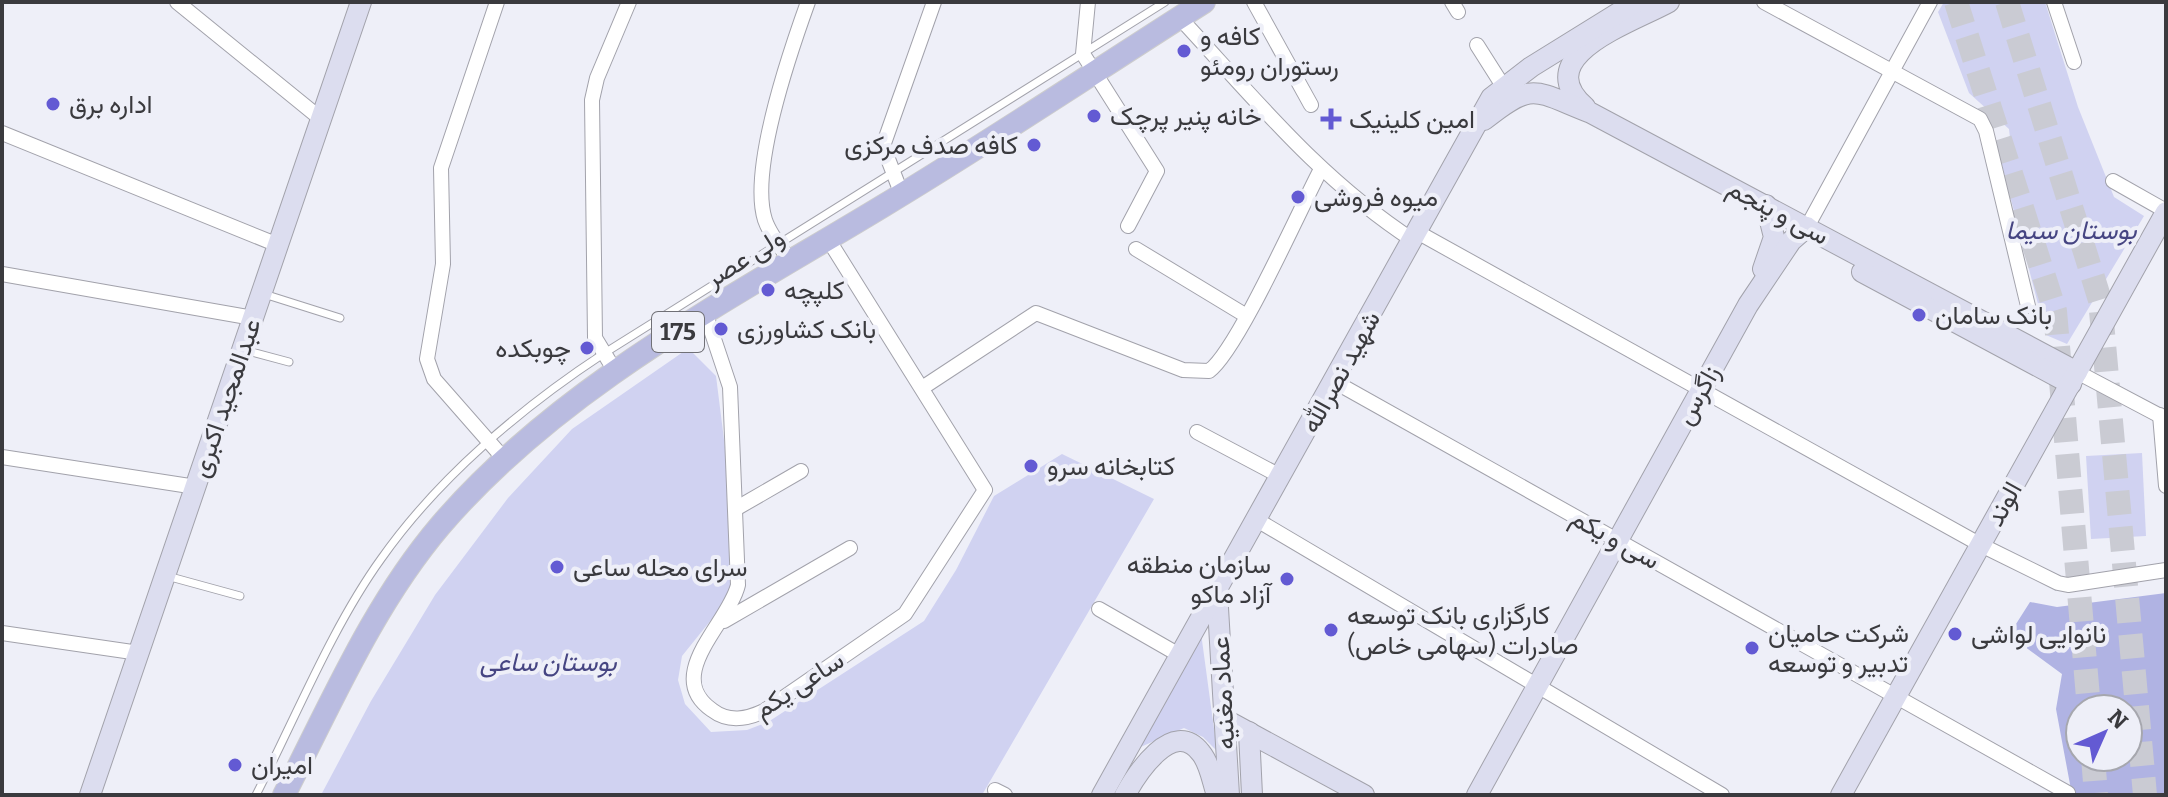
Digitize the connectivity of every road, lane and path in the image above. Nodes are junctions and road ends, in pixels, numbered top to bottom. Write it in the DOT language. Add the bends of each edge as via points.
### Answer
graph roads {
  1 [pos="177,2"];
  2 [pos="361,2"];
  3 [pos="497,2"];
  4 [pos="629,2"];
  5 [pos="808,2"];
  6 [pos="934,2"];
  7 [pos="1088,2"];
  8 [pos="1204,2"];
  9 [pos="1254,2"];
  10 [pos="1636,2"];
  11 [pos="1669,2"];
  12 [pos="1764,2"];
  13 [pos="1930,2"];
  14 [pos="2054,2"];
  15 [pos="1172,10"];
  16 [pos="1477,45"];
  17 [pos="1088,62"];
  18 [pos="2074,62"];
  19 [pos="1891,69"];
  20 [pos="1503,86"];
  21 [pos="1311,105"];
  22 [pos="1591,113"];
  23 [pos="321,119"];
  24 [pos="1478,125"];
  25 [pos="2,133"];
  26 [pos="1320,171"];
  27 [pos="891,174"];
  28 [pos="2113,181"];
  29 [pos="902,195"];
  30 [pos="1766,205"];
  31 [pos="2166,212"];
  32 [pos="1128,226"];
  33 [pos="1801,232"];
  34 [pos="1417,237"];
  35 [pos="828,239"];
  36 [pos="778,244"];
  37 [pos="278,245"];
  38 [pos="1136,249"];
  39 [pos="791,262"];
  40 [pos="2,274"];
  41 [pos="262,293"];
  42 [pos="1748,305"];
  43 [pos="2028,306"];
  44 [pos="706,315"];
  45 [pos="1245,315"];
  46 [pos="253,318"];
  47 [pos="340,318"];
  48 [pos="242,350"];
  49 [pos="289,362"];
  50 [pos="609,363"];
  51 [pos="2074,378"];
  52 [pos="1335,382"];
  53 [pos="922,388"];
  54 [pos="1701,389"];
  55 [pos="2163,417"];
  56 [pos="1197,432"];
  57 [pos="489,443"];
  58 [pos="2,457"];
  59 [pos="505,460"];
  60 [pos="801,471"];
  61 [pos="1282,477"];
  62 [pos="2166,486"];
  63 [pos="196,487"];
  64 [pos="737,508"];
  65 [pos="1257,520"];
  66 [pos="1618,541"];
  67 [pos="1981,545"];
  68 [pos="850,548"];
  69 [pos="2166,570"];
  70 [pos="165,575"];
  71 [pos="1217,591"];
  72 [pos="240,596"];
  73 [pos="1099,609"];
  74 [pos="720,623"];
  75 [pos="2,633"];
  76 [pos="139,653"];
  77 [pos="1181,656"];
  78 [pos="1537,686"];
  79 [pos="1896,697"];
  80 [pos="1224,719"];
  81 [pos="1249,732"];
  82 [pos="2068,793"];
  83 [pos="90,795"];
  84 [pos="256,795"];
  85 [pos="284,795"];
  86 [pos="1102,795"];
  87 [pos="1125,795"];
  88 [pos="1217,795"];
  89 [pos="1229,795"];
  90 [pos="1252,795"];
  91 [pos="1364,795"];
  92 [pos="1477,795"];
  93 [pos="1722,795"];
  94 [pos="1841,795"];
  1 -- 23 [label="street"];
  2 -- 23 [label="street, عبدالمجید اکبری"];
  3 -- 57 [label="street" via="441,168 443,264 427,359 434,379"];
  4 -- 50 [label="street" via="592,100 593,308 595,338"];
  5 -- 36 [label="street" via="784,69 764,168 762,206"];
  6 -- 27 [label="street" via="884,135"];
  7 -- 17 [label="street"];
  8 -- 15 [label="main road, ولی عصر / 175"];
  9 -- 21 [label="street"];
  10 -- 20 [label="street, شهید نصرالله"];
  11 -- 22 [label="street" via="1571,60 1568,90"];
  12 -- 19 [label="street"];
  13 -- 19 [label="street, زاگرس"];
  14 -- 18 [label="street"];
  15 -- 17 [label="main road, ولی عصر / 175"];
  15 -- 26 [label="street"];
  16 -- 20 [label="street"];
  17 -- 27 [label="lane"];
  17 -- 29 [label="main road, ولی عصر / 175"];
  17 -- 32 [label="street" via="1156,166"];
  19 -- 33 [label="street, زاگرس"];
  19 -- 43 [label="street" via="1980,119"];
  20 -- 24 [label="street, شهید نصرالله"];
  22 -- 24 [label="street, سی و پنجم" via="1541,94 1523,93"];
  22 -- 30 [label="street, سی و پنجم"];
  23 -- 37 [label="street, عبدالمجید اکبری"];
  24 -- 34 [label="street, شهید نصرالله"];
  25 -- 37 [label="street"];
  26 -- 34 [label="street" via="1366,209"];
  26 -- 45 [label="street"];
  27 -- 29 [label="street"];
  27 -- 36 [label="lane"];
  28 -- 31 [label="street"];
  29 -- 35 [label="main road, ولی عصر / 175"];
  30 -- 33 [label="street, سی و پنجم"];
  30 -- 42 [label="street" via="1774,237"];
  31 -- 51 [label="street, الوند"];
  33 -- 42 [label="street, زاگرس"];
  33 -- 51 [label="street, سی و پنجم"];
  34 -- 52 [label="street, شهید نصرالله"];
  34 -- 54 [label="street"];
  35 -- 39 [label="main road, ولی عصر / 175"];
  35 -- 53 [label="street"];
  36 -- 39 [label="street"];
  36 -- 50 [label="lane"];
  37 -- 41 [label="street, عبدالمجید اکبری"];
  38 -- 45 [label="street"];
  39 -- 44 [label="main road, ولی عصر / 175"];
  40 -- 46 [label="street"];
  41 -- 46 [label="street, عبدالمجید اکبری"];
  41 -- 47 [label="lane"];
  42 -- 54 [label="street, زاگرس"];
  44 -- 50 [label="main road, ولی عصر / 175"];
  44 -- 64 [label="street, ساعی یکم" via="728,376"];
  45 -- 53 [label="street" via="1215,367 1198,373 1042,314 1027,318"];
  46 -- 48 [label="street, عبدالمجید اکبری"];
  48 -- 49 [label="lane"];
  48 -- 63 [label="street, عبدالمجید اکبری"];
  50 -- 57 [label="lane" via="573,374"];
  50 -- 59 [label="main road, ولی عصر / 175"];
  51 -- 55 [label="street"];
  51 -- 67 [label="street, الوند"];
  52 -- 61 [label="street, شهید نصرالله"];
  52 -- 66 [label="street, سی و یکم"];
  53 -- 74 [label="street, ساعی یکم" via="985,490 899,619 746,719 710,710 693,674 696,658"];
  54 -- 66 [label="street, زاگرس"];
  54 -- 67 [label="street"];
  55 -- 62 [label="street"];
  56 -- 61 [label="street"];
  57 -- 59 [label="street"];
  57 -- 84 [label="lane" via="444,483 379,561"];
  58 -- 63 [label="street"];
  59 -- 85 [label="main road, ولی عصر / 175" via="409,566"];
  60 -- 64 [label="street"];
  61 -- 65 [label="street, شهید نصرالله"];
  63 -- 70 [label="street, عبدالمجید اکبری"];
  64 -- 74 [label="street, ساعی یکم" via="738,585"];
  65 -- 71 [label="street, شهید نصرالله"];
  65 -- 78 [label="street"];
  66 -- 78 [label="street, زاگرس"];
  66 -- 79 [label="street, سی و یکم"];
  67 -- 69 [label="street" via="2063,585"];
  67 -- 79 [label="street, الوند"];
  68 -- 74 [label="street"];
  70 -- 72 [label="lane"];
  70 -- 76 [label="street, عبدالمجید اکبری"];
  71 -- 77 [label="street, شهید نصرالله"];
  71 -- 80 [label="street, عماد مغنیه"];
  73 -- 77 [label="street"];
  75 -- 76 [label="street"];
  76 -- 83 [label="street, عبدالمجید اکبری"];
  77 -- 86 [label="street, شهید نصرالله"];
  78 -- 92 [label="street, زاگرس"];
  78 -- 93 [label="street"];
  79 -- 82 [label="street, سی و یکم"];
  79 -- 94 [label="street, الوند"];
  80 -- 81 [label="street"];
  80 -- 89 [label="street, عماد مغنیه"];
  81 -- 90 [label="street, عماد مغنیه"];
  81 -- 91 [label="street"];
  87 -- 88 [label="street" via="1143,763 1168,746 1193,745 1204,757"];
}
